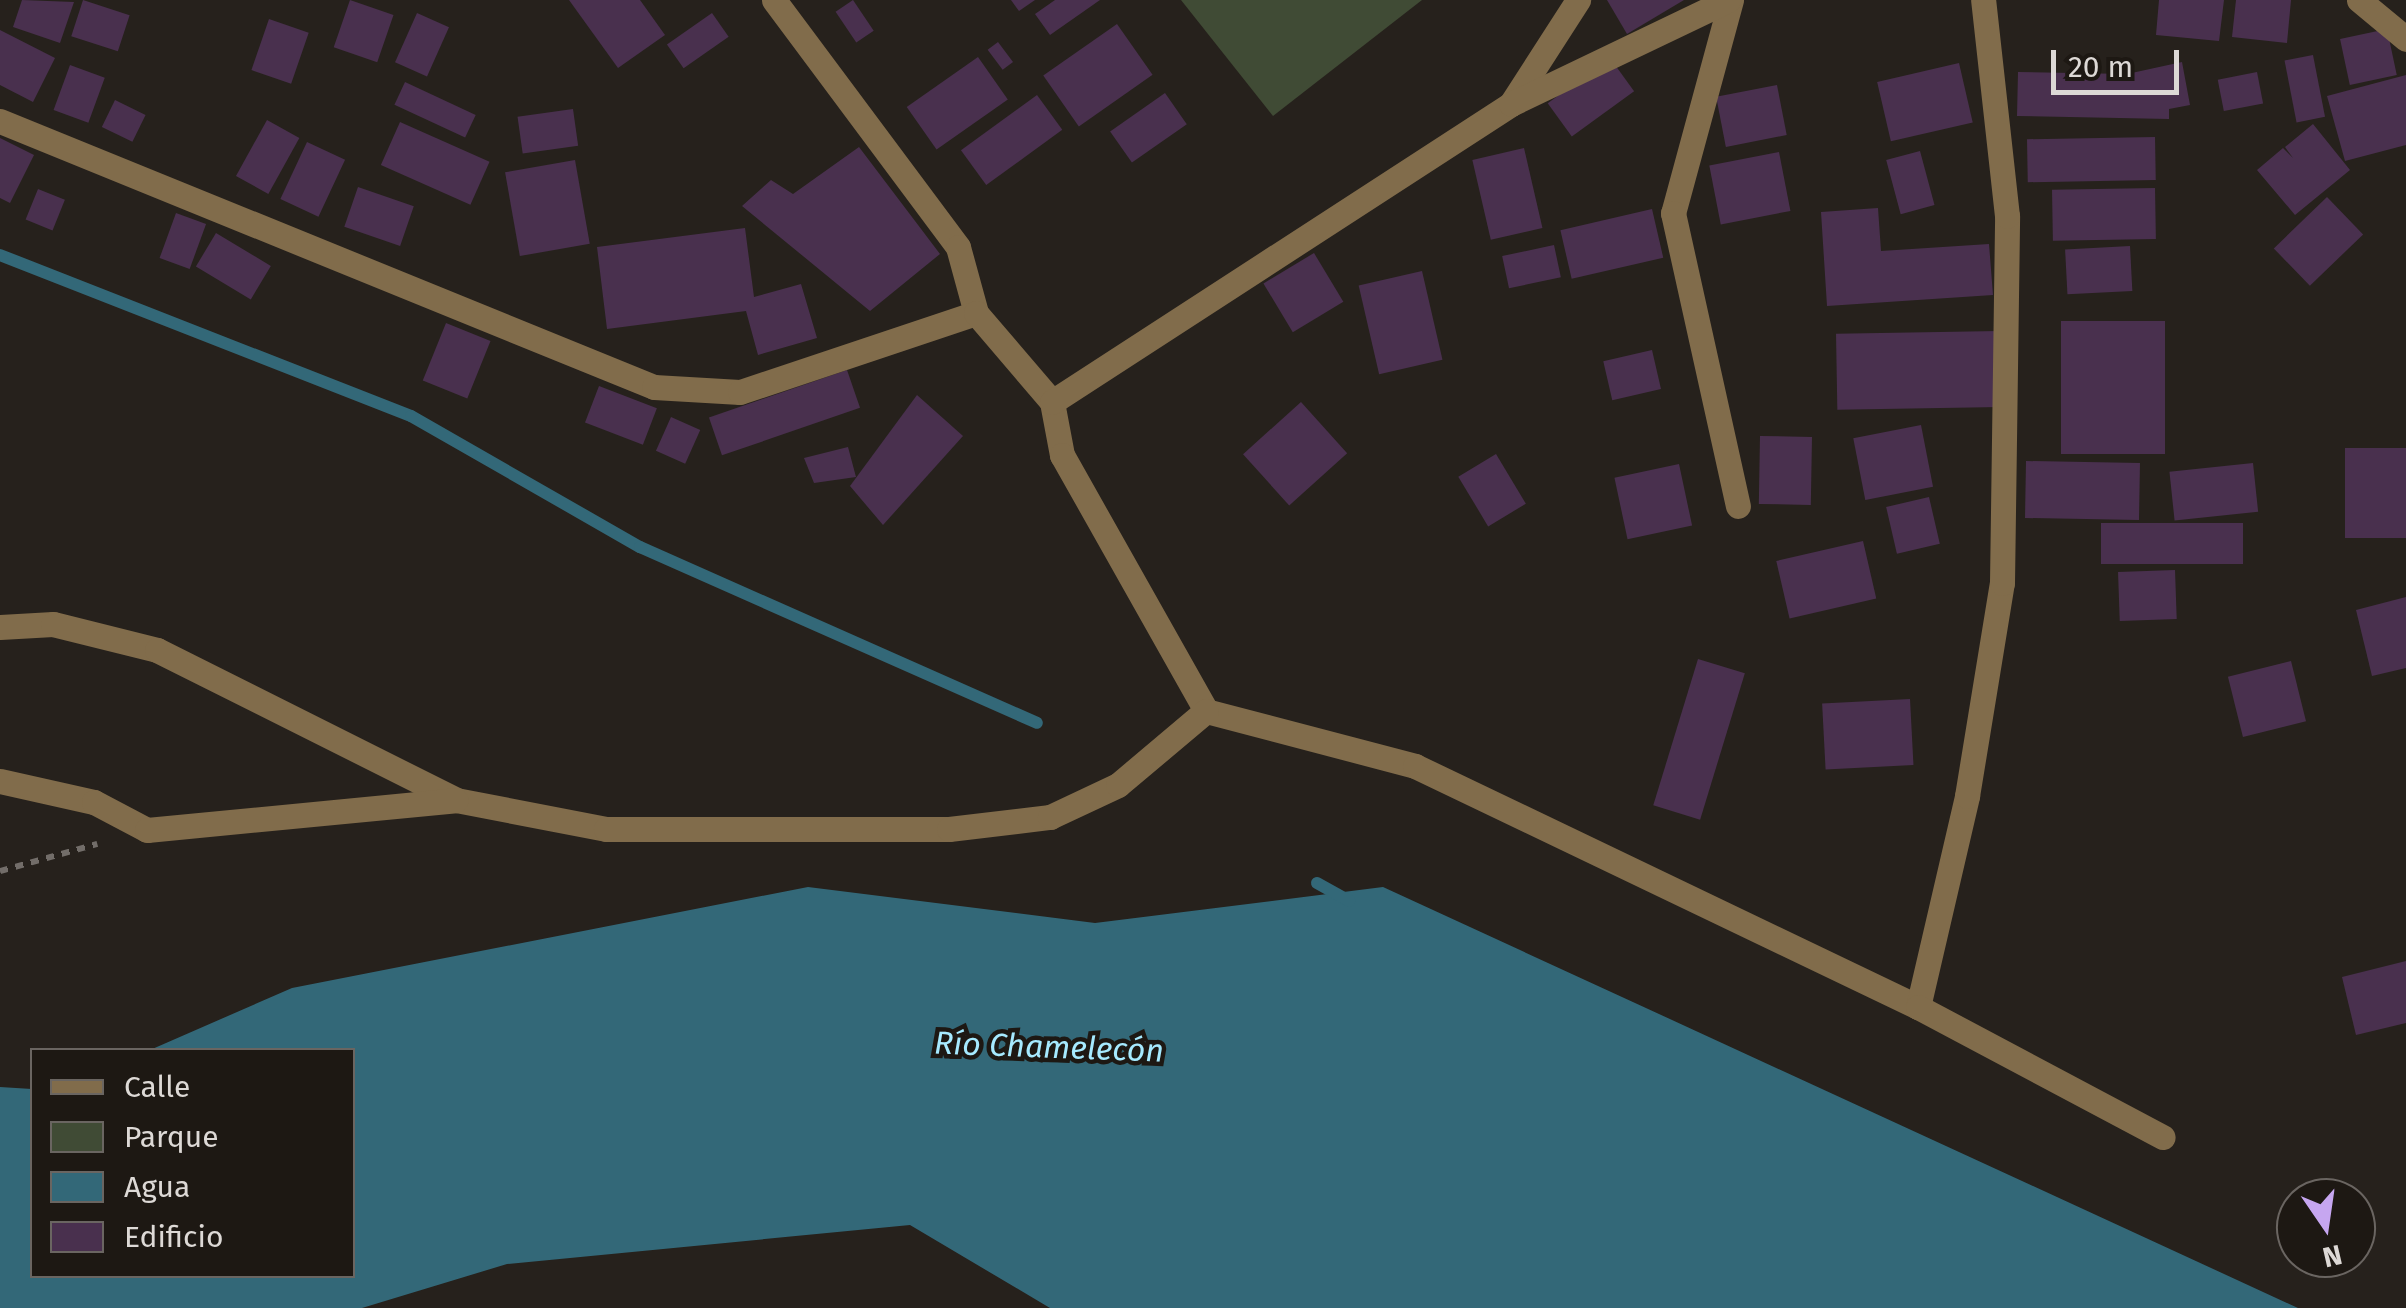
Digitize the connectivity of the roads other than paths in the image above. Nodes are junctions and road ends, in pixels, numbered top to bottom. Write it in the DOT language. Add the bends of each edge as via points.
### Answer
graph roads {
  1 [pos="774,0"];
  2 [pos="1578,0"];
  3 [pos="1730,0"];
  4 [pos="1983,0"];
  5 [pos="2359,0"];
  6 [pos="2406,39"];
  7 [pos="1511,104"];
  8 [pos="0,122"];
  9 [pos="976,313"];
  10 [pos="1052,402"];
  11 [pos="1738,506"];
  12 [pos="0,627"];
  13 [pos="1206,711"];
  14 [pos="0,781"];
  15 [pos="456,800"];
  16 [pos="1918,1007"];
  17 [pos="2163,1137"];
  1 -- 9 [label="street" via="958,248"];
  2 -- 7 [label="street"];
  3 -- 7 [label="street"];
  3 -- 11 [label="street" via="1673,212"];
  4 -- 16 [label="street" via="2007,216 2002,584 1967,796"];
  5 -- 6 [label="street"];
  7 -- 10 [label="street"];
  8 -- 9 [label="street" via="654,387 740,392"];
  9 -- 10 [label="street"];
  10 -- 13 [label="street" via="1062,455"];
  12 -- 15 [label="street" via="67,626 157,650"];
  13 -- 15 [label="street" via="1118,786 1050,817 949,830 606,829"];
  13 -- 16 [label="street" via="1414,766"];
  14 -- 15 [label="street" via="94,802 147,830"];
  16 -- 17 [label="street"];
}
